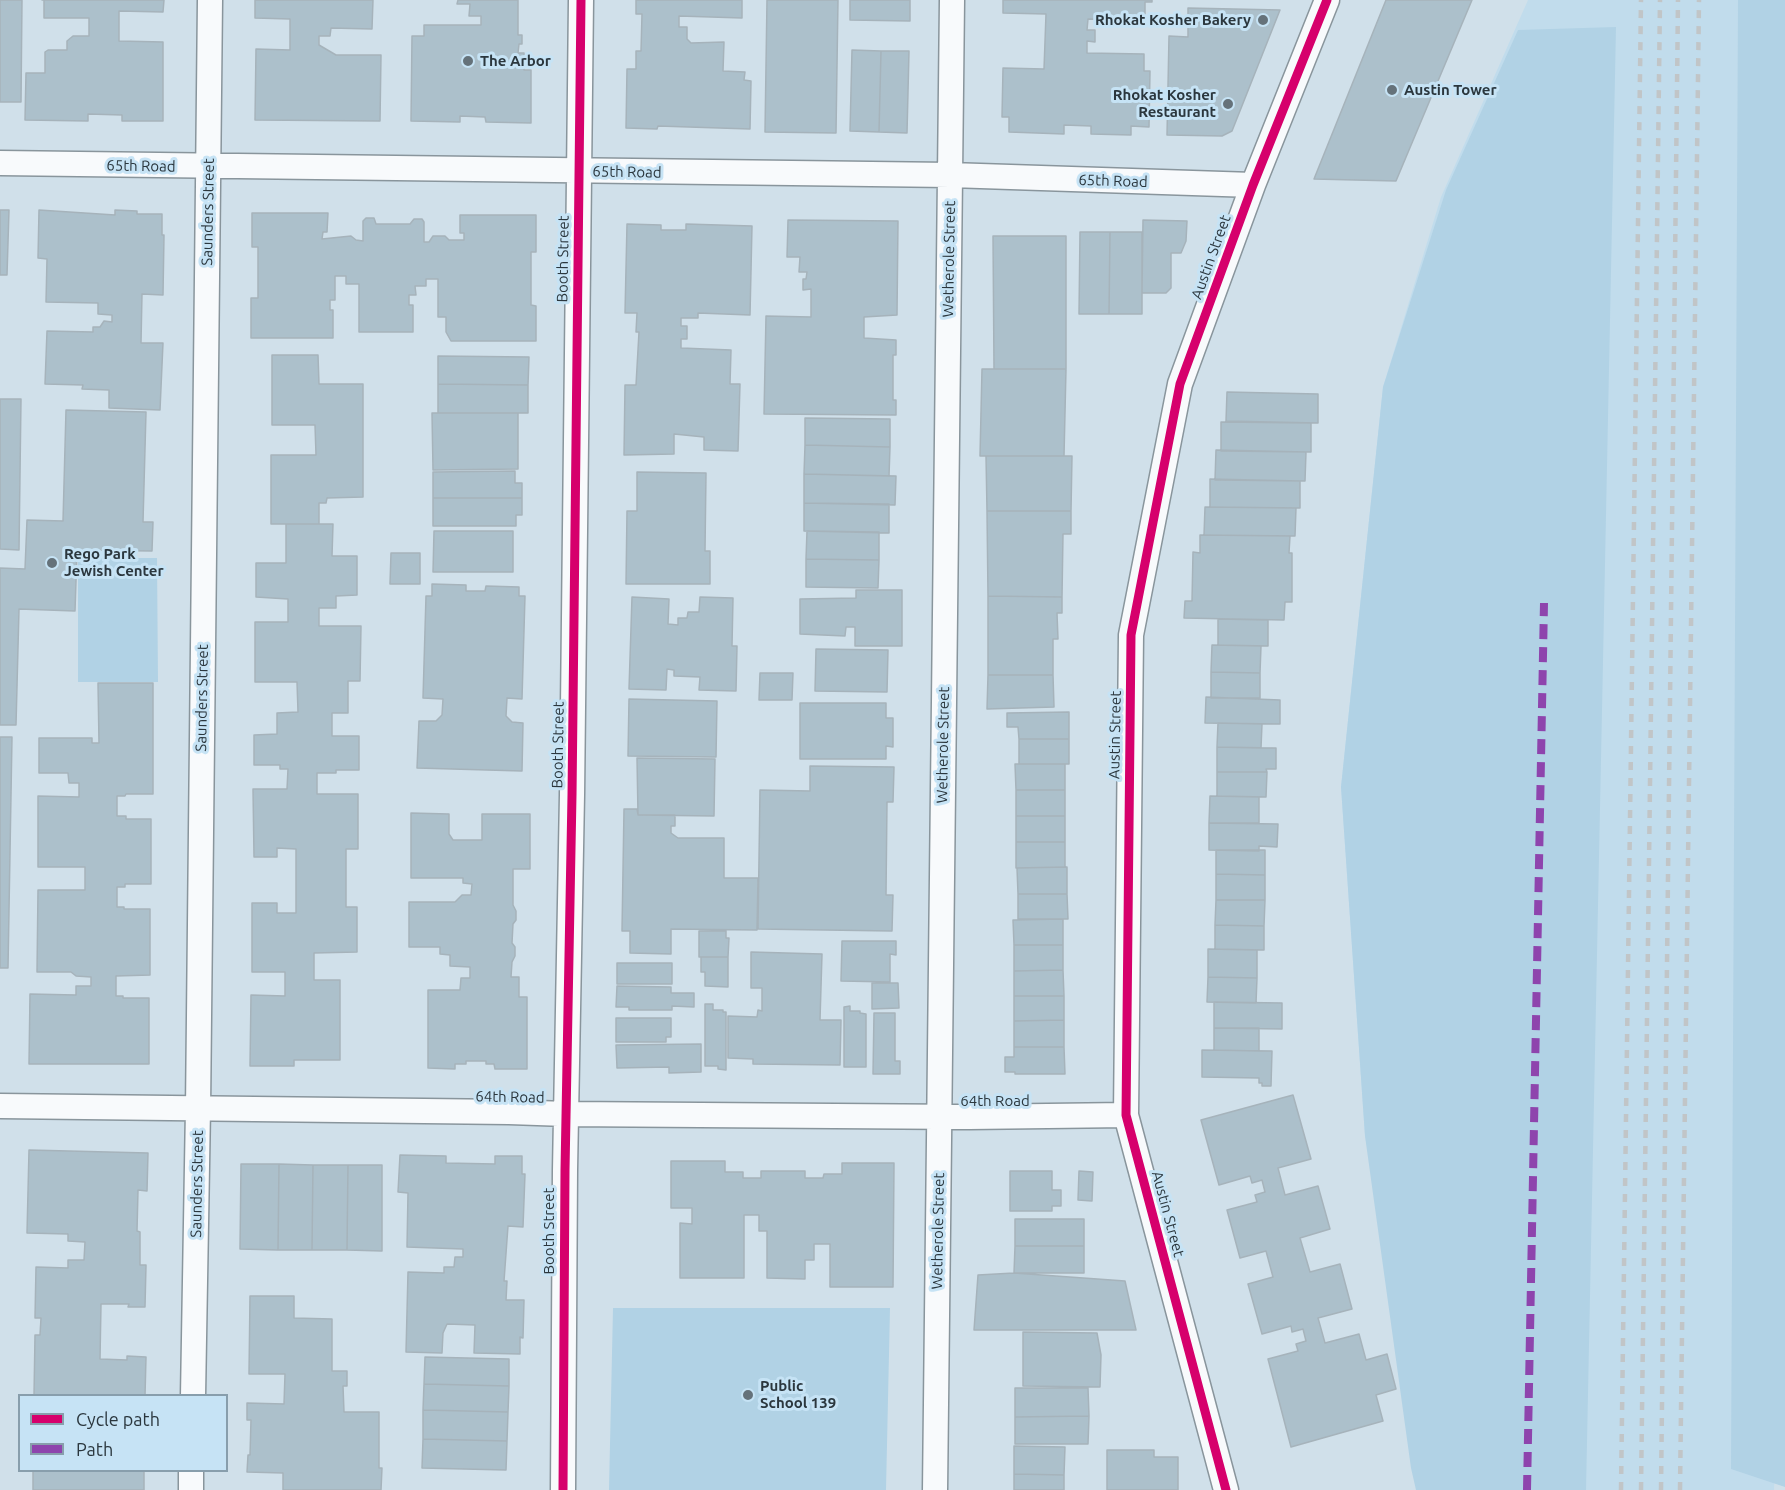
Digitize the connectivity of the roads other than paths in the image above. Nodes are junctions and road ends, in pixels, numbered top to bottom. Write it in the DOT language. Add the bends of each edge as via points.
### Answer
graph roads {
  1 [pos="210,0"];
  2 [pos="581,0"];
  3 [pos="952,0"];
  4 [pos="1327,0"];
  5 [pos="0,163"];
  6 [pos="208,167"];
  7 [pos="579,171"];
  8 [pos="950,176"];
  9 [pos="1253,185"];
  10 [pos="0,1106"];
  11 [pos="198,1108"];
  12 [pos="566,1114"];
  13 [pos="1126,1115"];
  14 [pos="939,1116"];
  15 [pos="193,1394"];
  16 [pos="191,1472"];
  17 [pos="191,1490"];
  18 [pos="563,1490"];
  19 [pos="935,1490"];
  20 [pos="1226,1490"];
  1 -- 6 [label="street, Saunders Street"];
  2 -- 7 [label="street, Booth Street"];
  3 -- 8 [label="street, Wetherole Street"];
  4 -- 9 [label="street, Austin Street"];
  5 -- 6 [label="street, 65th Road"];
  6 -- 7 [label="street, 65th Road"];
  6 -- 11 [label="street, Saunders Street"];
  7 -- 8 [label="street, 65th Road"];
  7 -- 12 [label="street, Booth Street"];
  8 -- 9 [label="street, 65th Road"];
  8 -- 14 [label="street, Wetherole Street"];
  9 -- 13 [label="street, Austin Street" via="1180,384 1131,635"];
  10 -- 11 [label="street, 64th Road"];
  11 -- 12 [label="street, 64th Road"];
  11 -- 15 [label="street, Saunders Street"];
  12 -- 14 [label="street, 64th Road"];
  12 -- 18 [label="street, Booth Street"];
  13 -- 14 [label="street, 64th Road"];
  13 -- 20 [label="street, Austin Street"];
  14 -- 19 [label="street, Wetherole Street"];
  16 -- 17 [label="street"];
}
